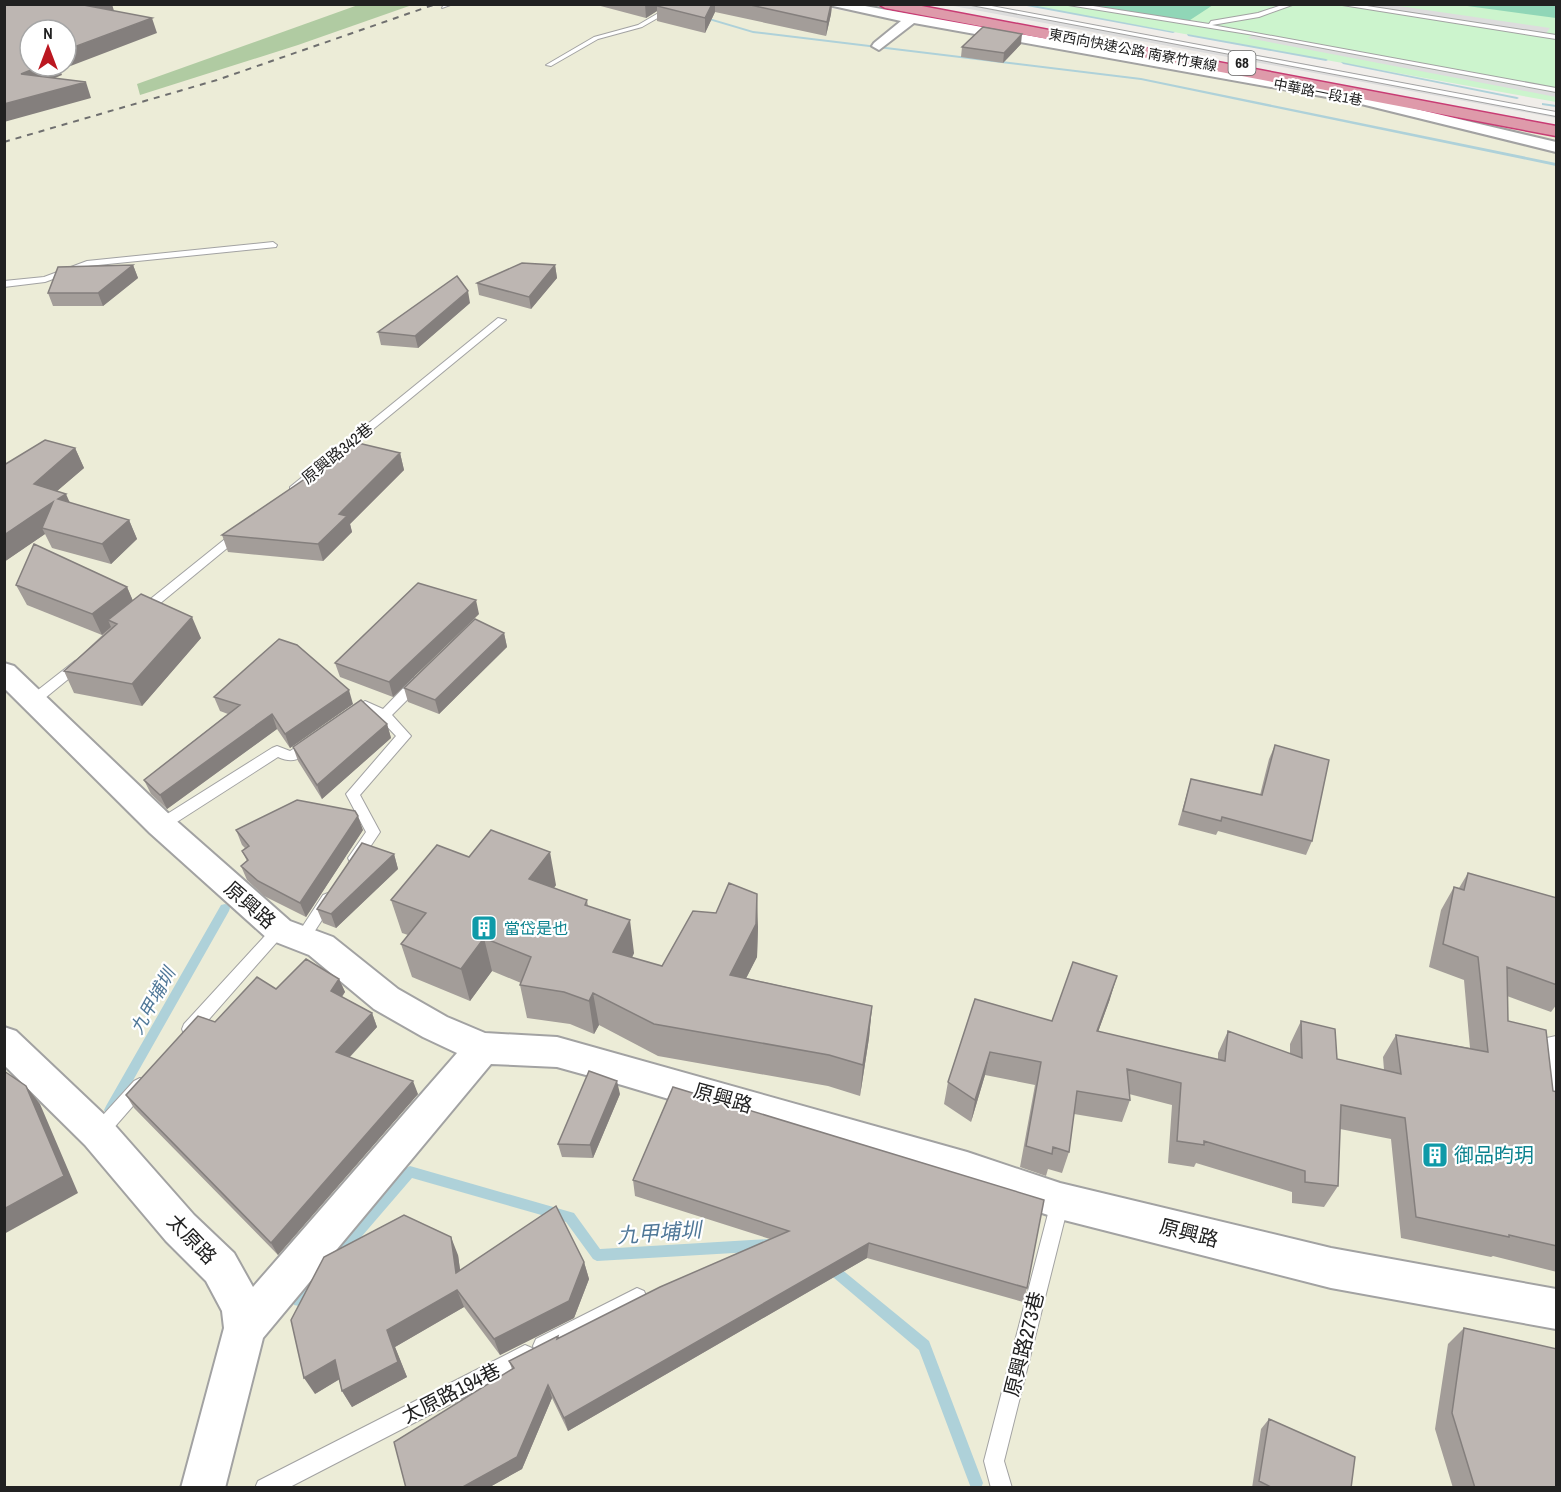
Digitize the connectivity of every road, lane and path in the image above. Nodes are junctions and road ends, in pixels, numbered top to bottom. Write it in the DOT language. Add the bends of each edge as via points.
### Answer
graph roads {
  1 [pos="679,4"];
  2 [pos="830,4"];
  3 [pos="863,4"];
  4 [pos="885,4"];
  5 [pos="969,4"];
  6 [pos="1065,4"];
  7 [pos="1292,4"];
  8 [pos="1340,4"];
  9 [pos="923,5"];
  10 [pos="911,19"];
  11 [pos="1191,26"];
  12 [pos="1557,37"];
  13 [pos="1077,39"];
  14 [pos="879,46"];
  15 [pos="549,65"];
  16 [pos="1557,90"];
  17 [pos="1557,114"];
  18 [pos="1557,123"];
  19 [pos="1557,131"];
  20 [pos="1557,147"];
  21 [pos="273,244"];
  22 [pos="4,284"];
  23 [pos="501,320"];
  24 [pos="281,499"];
  25 [pos="244,529"];
  26 [pos="135,618"];
  27 [pos="89,655"];
  28 [pos="4,672"];
  29 [pos="427,673"];
  30 [pos="34,700"];
  31 [pos="384,714"];
  32 [pos="337,725"];
  33 [pos="319,738"];
  34 [pos="161,825"];
  35 [pos="347,871"];
  36 [pos="334,890"];
  37 [pos="290,935"];
  38 [pos="4,1042"];
  39 [pos="1557,1043"];
  40 [pos="177,1045"];
  41 [pos="483,1048"];
  42 [pos="153,1071"];
  43 [pos="1557,1090"];
  44 [pos="98,1133"];
  45 [pos="1060,1201"];
  46 [pos="638,1298"];
  47 [pos="1557,1309"];
  48 [pos="245,1328"];
  49 [pos="203,1488"];
  50 [pos="265,1488"];
  51 [pos="1002,1488"];
  1 -- 15 [label="lane" via="640,26 596,38"];
  2 -- 10 [label="street, 中華路一段1巷"];
  3 -- 13 [label="highway"];
  4 -- 13 [label="highway, 東西向快速公路 南寮竹東線 / 68"];
  5 -- 17 [label="lane"];
  6 -- 11 [label="lane"];
  7 -- 11 [label="lane" via="1238,20"];
  8 -- 12 [label="lane"];
  9 -- 18 [label="highway, 東西向快速公路 南寮竹東線 / 68"];
  10 -- 14 [label="street"];
  10 -- 20 [label="street, 中華路一段1巷" via="1349,97"];
  11 -- 16 [label="lane" via="1254,33"];
  13 -- 19 [label="highway, 東西向快速公路 南寮竹東線 / 68"];
  21 -- 22 [label="lane" via="87,264 45,279"];
  23 -- 24 [label="lane, 原興路342巷"];
  25 -- 26 [label="lane"];
  27 -- 30 [label="lane"];
  28 -- 30 [label="street, 原興路"];
  29 -- 31 [label="lane"];
  30 -- 34 [label="street, 原興路"];
  31 -- 32 [label="lane" via="365,705"];
  31 -- 35 [label="lane" via="404,736 353,794 373,832"];
  33 -- 34 [label="lane" via="291,757 277,751"];
  34 -- 37 [label="street, 原興路"];
  36 -- 37 [label="lane"];
  37 -- 40 [label="lane"];
  37 -- 41 [label="street, 原興路" via="321,946 386,999"];
  38 -- 44 [label="street, 太原路"];
  39 -- 43 [label="lane" via="1548,1044"];
  41 -- 45 [label="street, 原興路" via="557,1052 622,1069"];
  41 -- 48 [label="street"];
  42 -- 44 [label="lane"];
  44 -- 48 [label="street, 太原路" via="180,1228 220,1267 242,1307"];
  45 -- 47 [label="street, 原興路" via="1331,1268"];
  45 -- 51 [label="lane, 原興路273巷" via="994,1461"];
  46 -- 50 [label="lane, 太原路194巷"];
  48 -- 49 [label="street, 太原路"];
}
